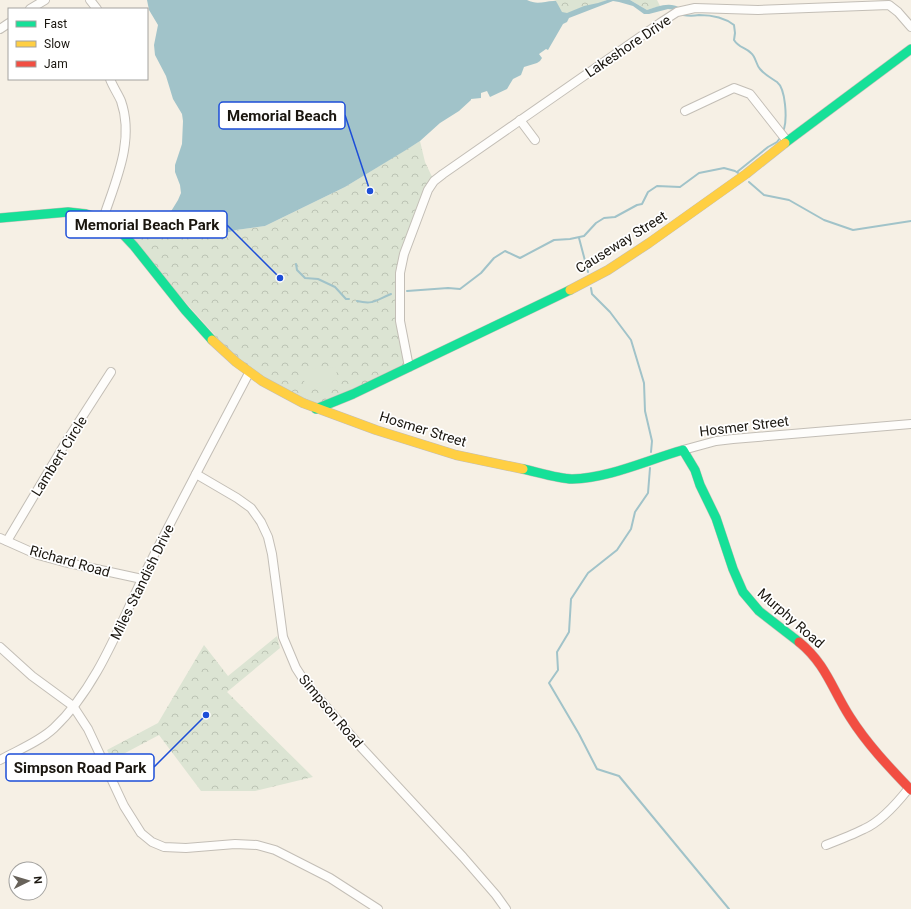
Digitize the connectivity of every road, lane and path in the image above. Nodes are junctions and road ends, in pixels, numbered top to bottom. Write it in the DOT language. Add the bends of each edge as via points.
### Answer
graph roads {
  1 [pos="45,0"];
  2 [pos="90,0"];
  3 [pos="32,8"];
  4 [pos="96,8"];
  5 [pos="911,27"];
  6 [pos="911,49"];
  7 [pos="110,80"];
  8 [pos="685,111"];
  9 [pos="520,120"];
  10 [pos="535,140"];
  11 [pos="787,141"];
  12 [pos="0,218"];
  13 [pos="103,220"];
  14 [pos="409,367"];
  15 [pos="111,372"];
  16 [pos="249,373"];
  17 [pos="316,409"];
  18 [pos="911,424"];
  19 [pos="683,450"];
  20 [pos="196,474"];
  21 [pos="4,539"];
  22 [pos="142,579"];
  23 [pos="0,647"];
  24 [pos="73,706"];
  25 [pos="0,760"];
  26 [pos="910,789"];
  27 [pos="826,845"];
  28 [pos="378,909"];
  29 [pos="506,909"];
  1 -- 3 [label="street"];
  2 -- 4 [label="street"];
  5 -- 9 [label="street, Lakeshore Drive" via="889,4 766,10 695,8 677,12"];
  6 -- 11 [label="street, Causeway Street"];
  7 -- 13 [label="street" via="121,101 126,139"];
  8 -- 11 [label="street" via="734,88 750,94"];
  9 -- 10 [label="street"];
  9 -- 14 [label="street, Lakeshore Drive" via="434,181 428,190 400,273 401,332"];
  11 -- 14 [label="street, Causeway Street" via="649,244 608,270"];
  12 -- 13 [label="street, Hosmer Street" via="68,212 86,214"];
  13 -- 16 [label="street, Hosmer Street" via="125,235 207,336"];
  14 -- 17 [label="street, Causeway Street"];
  15 -- 21 [label="street, Lambert Circle"];
  16 -- 17 [label="street, Hosmer Street" via="276,390"];
  16 -- 20 [label="street, Miles Standish Drive"];
  17 -- 19 [label="street, Hosmer Street" via="456,455 570,479 603,475"];
  18 -- 19 [label="street, Hosmer Street" via="733,439"];
  19 -- 26 [label="street, Murphy Road" via="694,468 721,530 729,563 744,593 754,607 807,648 818,660 861,733"];
  20 -- 22 [label="street, Miles Standish Drive"];
  20 -- 29 [label="street, Simpson Road" via="251,508 261,522 272,554 283,637 305,682 360,746 463,857"];
  21 -- 22 [label="street, Richard Road" via="38,555"];
  22 -- 24 [label="street, Miles Standish Drive" via="106,655"];
  23 -- 24 [label="street" via="32,676"];
  24 -- 25 [label="street, Miles Standish Drive" via="54,728 41,738"];
  24 -- 28 [label="street" via="88,729 124,806 141,833 152,842 164,847 235,844 257,845 275,850 330,878"];
  26 -- 27 [label="street" via="865,829"];
}
